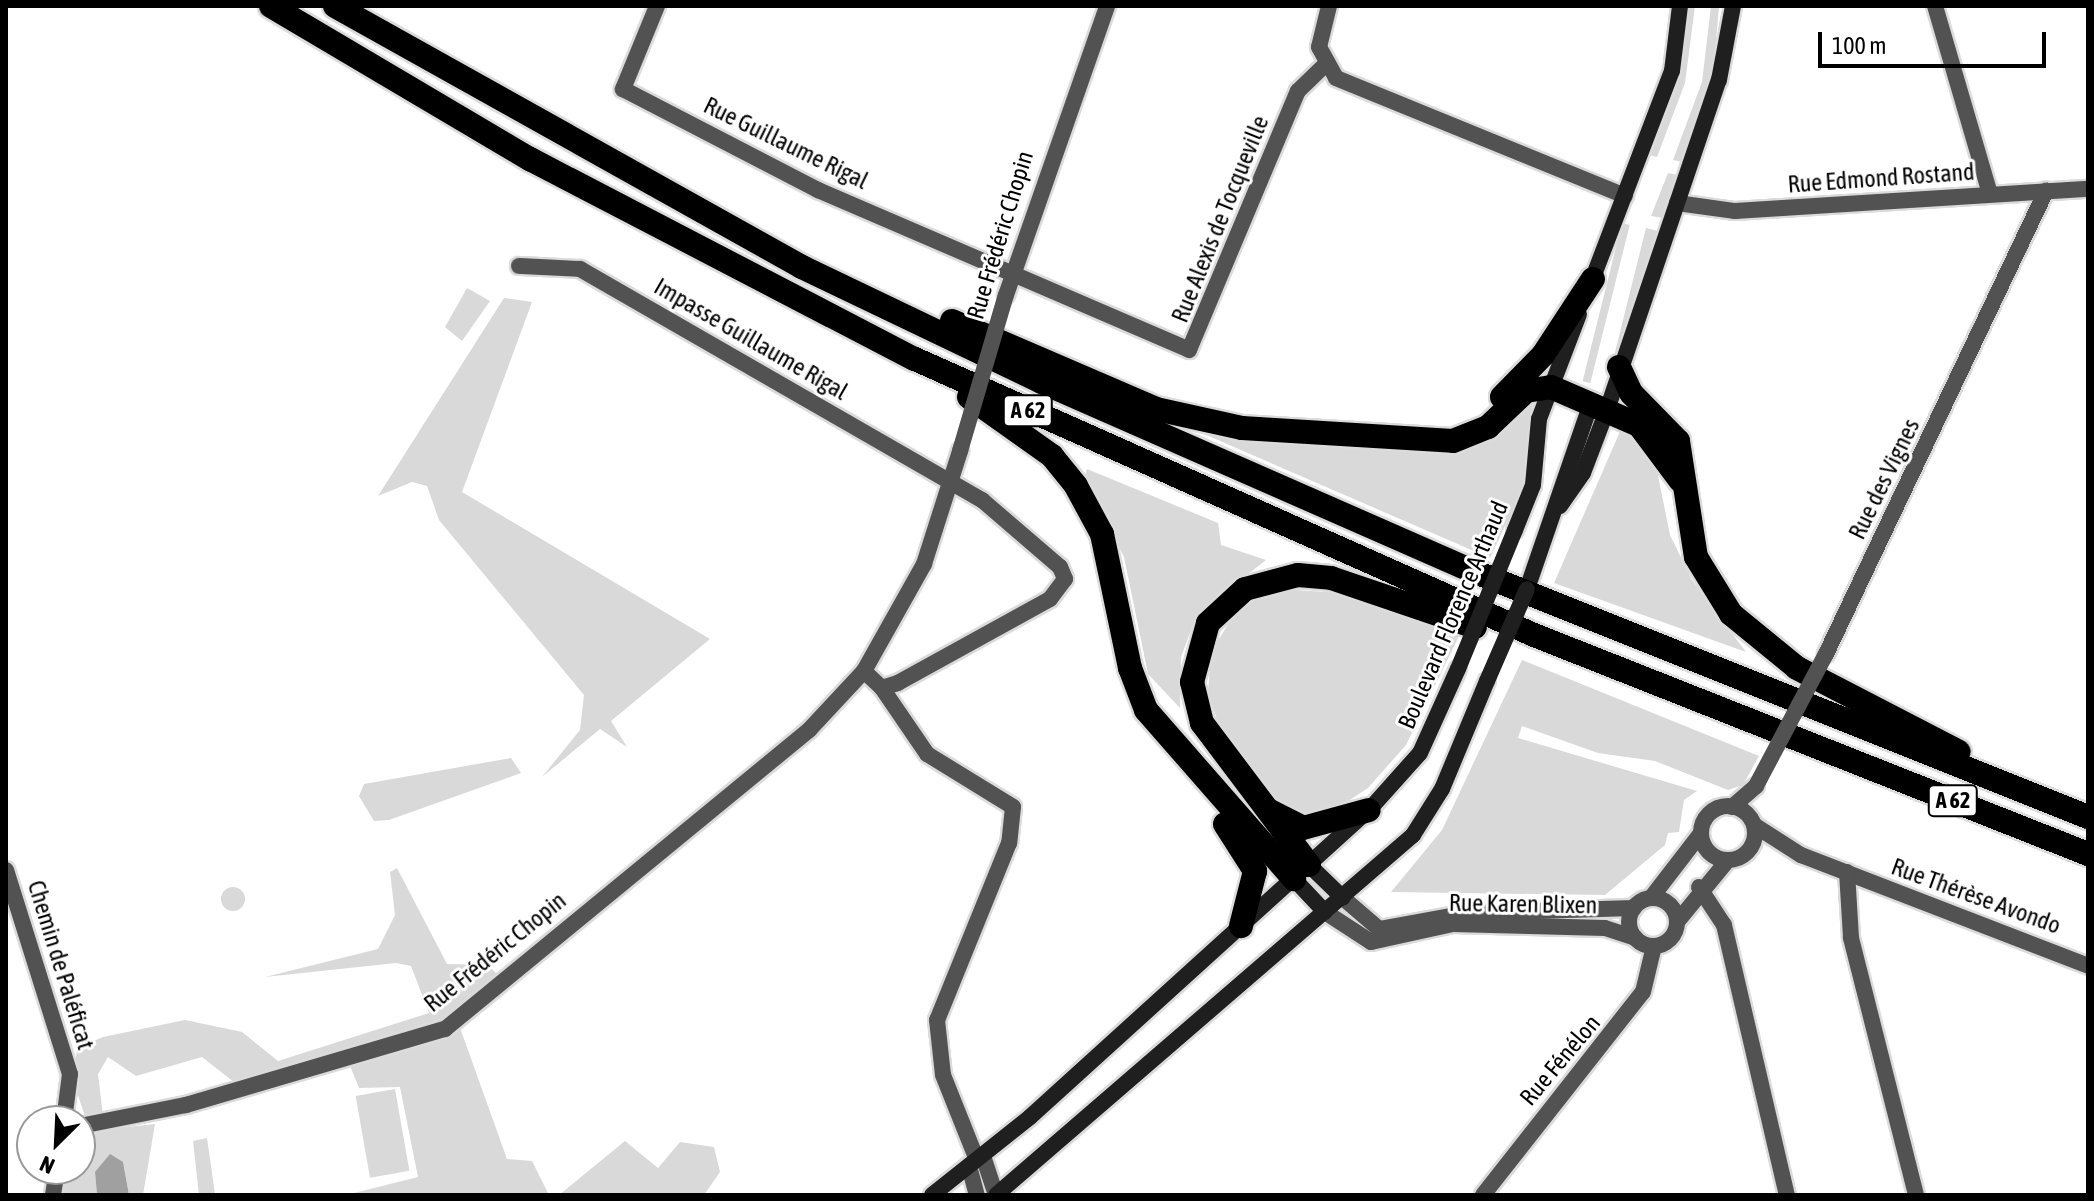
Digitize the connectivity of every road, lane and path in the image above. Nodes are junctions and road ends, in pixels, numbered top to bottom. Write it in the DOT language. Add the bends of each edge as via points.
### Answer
graph roads {
  1 [pos="271,6"];
  2 [pos="335,6"];
  3 [pos="657,6"];
  4 [pos="1107,6"];
  5 [pos="1329,6"];
  6 [pos="1680,6"];
  7 [pos="1733,6"];
  8 [pos="1935,6"];
  9 [pos="1325,65"];
  10 [pos="2088,189"];
  11 [pos="2046,191"];
  12 [pos="1990,194"];
  13 [pos="1625,196"];
  14 [pos="1677,203"];
  15 [pos="718,222"];
  16 [pos="519,266"];
  17 [pos="1013,270"];
  18 [pos="1593,279"];
  19 [pos="915,359"];
  20 [pos="1619,367"];
  21 [pos="1551,387"];
  22 [pos="1599,406"];
  23 [pos="1438,440"];
  24 [pos="1680,480"];
  25 [pos="952,482"];
  26 [pos="864,671"];
  27 [pos="882,688"];
  28 [pos="1817,750"];
  29 [pos="1756,786"];
  30 [pos="1218,799"];
  31 [pos="1258,803"];
  32 [pos="1732,807"];
  33 [pos="1369,810"];
  34 [pos="2078,813"];
  35 [pos="1752,821"];
  36 [pos="1701,833"];
  37 [pos="1746,853"];
  38 [pos="2088,854"];
  39 [pos="1801,855"];
  40 [pos="1728,860"];
  41 [pos="6,870"];
  42 [pos="1301,872"];
  43 [pos="1847,872"];
  44 [pos="1699,887"];
  45 [pos="1343,898"];
  46 [pos="1651,898"];
  47 [pos="1634,908"];
  48 [pos="1325,912"];
  49 [pos="1677,922"];
  50 [pos="1241,926"];
  51 [pos="1635,938"];
  52 [pos="1654,946"];
  53 [pos="2088,966"];
  54 [pos="66,1105"];
  55 [pos="96,1123"];
  56 [pos="976,1161"];
  57 [pos="932,1195"];
  58 [pos="977,1195"];
  59 [pos="996,1195"];
  60 [pos="1483,1195"];
  61 [pos="1787,1195"];
  62 [pos="1916,1195"];
  1 -- 19 [label="highway, A 62" via="530,159"];
  2 -- 15 [label="highway, A 62"];
  3 -- 17 [label="street, Rue Guillaume Rigal" via="623,89 818,190"];
  4 -- 17 [label="street, Rue Frédéric Chopin"];
  5 -- 9 [label="street" via="1319,47"];
  6 -- 13 [label="main road, Boulevard Florence Arthaud" via="1672,71"];
  7 -- 14 [label="main road" via="1719,80"];
  8 -- 12 [label="street"];
  9 -- 13 [label="street" via="1356,88"];
  9 -- 17 [label="street, Rue Alexis de Tocqueville" via="1298,91 1189,350"];
  10 -- 11 [label="street, Rue Edmond Rostand"];
  11 -- 12 [label="street, Rue Edmond Rostand"];
  11 -- 29 [label="street, Rue des Vignes, bridge" via="1826,654"];
  12 -- 14 [label="street, Rue Edmond Rostand" via="1735,211"];
  13 -- 18 [label="main road, Boulevard Florence Arthaud"];
  14 -- 20 [label="main road"];
  15 -- 23 [label="highway" via="1156,409 1242,428"];
  15 -- 34 [label="highway, A 62" via="1272,486"];
  16 -- 25 [label="street, Impasse Guillaume Rigal" via="580,269"];
  17 -- 25 [label="street, Rue Frédéric Chopin, bridge"];
  18 -- 21 [label="main road, Boulevard Florence Arthaud"];
  18 -- 23 [label="highway" via="1543,355 1497,404"];
  19 -- 28 [label="highway, A 62" via="1352,557"];
  19 -- 30 [label="highway" via="1036,443 1076,486 1102,534 1140,698"];
  20 -- 22 [label="main road"];
  20 -- 24 [label="highway" via="1631,393 1678,441"];
  21 -- 22 [label="highway"];
  21 -- 23 [label="highway" via="1526,391 1469,436"];
  21 -- 33 [label="main road, Boulevard Florence Arthaud, bridge" via="1515,530 1458,669 1420,753"];
  22 -- 24 [label="highway" via="1652,436"];
  22 -- 45 [label="main road, bridge" via="1583,473 1560,506 1424,820"];
  24 -- 34 [label="highway" via="1705,578 1757,638 1797,668"];
  25 -- 26 [label="street, Rue Frédéric Chopin" via="912,590"];
  25 -- 27 [label="street" via="1060,567 1062,588"];
  26 -- 27 [label="street"];
  26 -- 55 [label="street, Rue Frédéric Chopin" via="809,730 445,1029 186,1105"];
  27 -- 56 [label="street" via="927,754 1013,807 1009,843 937,1020 943,1075"];
  28 -- 31 [label="highway" via="1781,751 1417,604 1331,578 1289,575 1225,604 1208,623 1194,662 1202,723"];
  28 -- 38 [label="highway, A 62"];
  29 -- 32 [label="street, Rue des Vignes"];
  29 -- 35 [label="street, Rue des Vignes"];
  30 -- 42 [label="highway"];
  30 -- 50 [label="highway" via="1255,871"];
  31 -- 33 [label="highway" via="1303,828"];
  31 -- 42 [label="highway"];
  32 -- 35 [label="street"];
  32 -- 36 [label="street" via="1710,813"];
  33 -- 42 [label="main road, Boulevard Florence Arthaud"];
  35 -- 37 [label="street"];
  35 -- 39 [label="street"];
  36 -- 40 [label="street" via="1711,853"];
  36 -- 46 [label="street"];
  37 -- 39 [label="street"];
  37 -- 40 [label="street"];
  39 -- 43 [label="street"];
  40 -- 44 [label="street"];
  41 -- 54 [label="street, Chemin de Paléficat" via="70,1074"];
  42 -- 45 [label="main road"];
  42 -- 48 [label="main road"];
  42 -- 50 [label="main road, Boulevard Florence Arthaud"];
  43 -- 53 [label="street, Rue Thérèse Avondo"];
  43 -- 62 [label="street" via="1851,938"];
  44 -- 49 [label="street"];
  44 -- 61 [label="street" via="1724,925"];
  45 -- 47 [label="street, Rue Karen Blixen" via="1379,929 1467,913"];
  45 -- 48 [label="main road"];
  46 -- 47 [label="street"];
  46 -- 49 [label="street" via="1669,904"];
  47 -- 51 [label="street"];
  48 -- 51 [label="street, Rue Karen Blixen" via="1371,942 1453,924 1605,928"];
  48 -- 59 [label="main road"];
  49 -- 52 [label="street" via="1668,941"];
  50 -- 56 [label="main road, Boulevard Florence Arthaud"];
  51 -- 52 [label="street"];
  52 -- 60 [label="street, Rue Fénélon" via="1643,992"];
  56 -- 57 [label="main road, Boulevard Florence Arthaud"];
  56 -- 58 [label="street"];
  56 -- 59 [label="street"];
}
